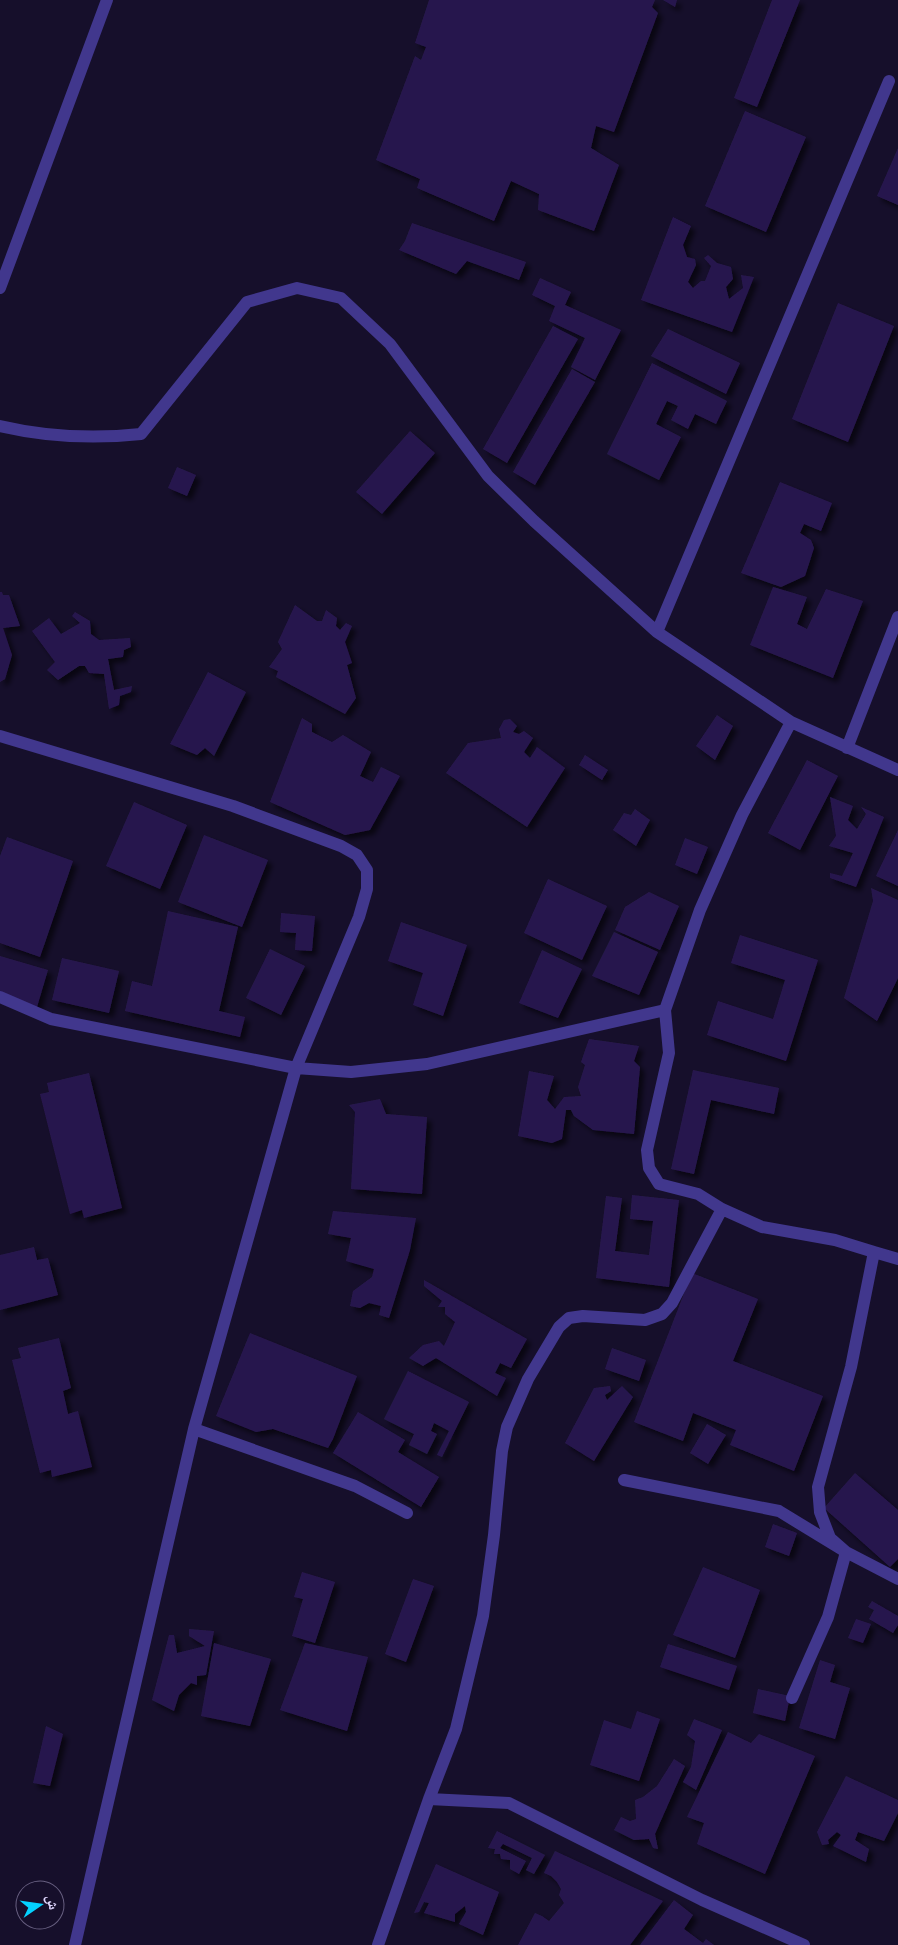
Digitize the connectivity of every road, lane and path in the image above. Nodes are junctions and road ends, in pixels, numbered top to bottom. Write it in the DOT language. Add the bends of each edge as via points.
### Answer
graph roads {
  1 [pos="106,0"];
  2 [pos="889,81"];
  3 [pos="0,288"];
  4 [pos="0,426"];
  5 [pos="898,617"];
  6 [pos="657,632"];
  7 [pos="791,722"];
  8 [pos="0,736"];
  9 [pos="847,748"];
  10 [pos="898,770"];
  11 [pos="0,997"];
  12 [pos="665,1010"];
  13 [pos="296,1068"];
  14 [pos="722,1209"];
  15 [pos="874,1252"];
  16 [pos="898,1260"];
  17 [pos="194,1429"];
  18 [pos="624,1480"];
  19 [pos="407,1513"];
  20 [pos="846,1552"];
  21 [pos="898,1579"];
  22 [pos="792,1698"];
  23 [pos="429,1799"];
  24 [pos="75,1945"];
  25 [pos="378,1945"];
  26 [pos="804,1945"];
  1 -- 3 [label="street"];
  2 -- 6 [label="street"];
  4 -- 6 [label="street" via="30,433 82,438 141,434 247,302 297,288 341,298 390,344 488,476"];
  5 -- 9 [label="street"];
  6 -- 7 [label="street"];
  7 -- 9 [label="street"];
  7 -- 12 [label="street" via="742,815 700,910"];
  8 -- 13 [label="street" via="233,806 357,855 367,870 367,889 360,916"];
  9 -- 10 [label="street"];
  11 -- 13 [label="street" via="51,1019"];
  12 -- 13 [label="street" via="427,1064 351,1072"];
  12 -- 14 [label="street" via="669,1053 647,1150 649,1168 659,1184 698,1194"];
  13 -- 17 [label="street"];
  14 -- 15 [label="street" via="762,1227 835,1240"];
  14 -- 23 [label="street" via="672,1303 662,1314 645,1320 569,1318 559,1327 528,1380 507,1427 502,1452 483,1616 456,1729"];
  15 -- 16 [label="street"];
  15 -- 20 [label="street" via="850,1367 818,1486 820,1512 830,1538"];
  17 -- 19 [label="street" via="354,1486"];
  17 -- 24 [label="street"];
  18 -- 20 [label="street" via="779,1511"];
  20 -- 21 [label="street"];
  20 -- 22 [label="street" via="828,1617"];
  23 -- 25 [label="street"];
  23 -- 26 [label="street" via="509,1804 702,1900"];
}
